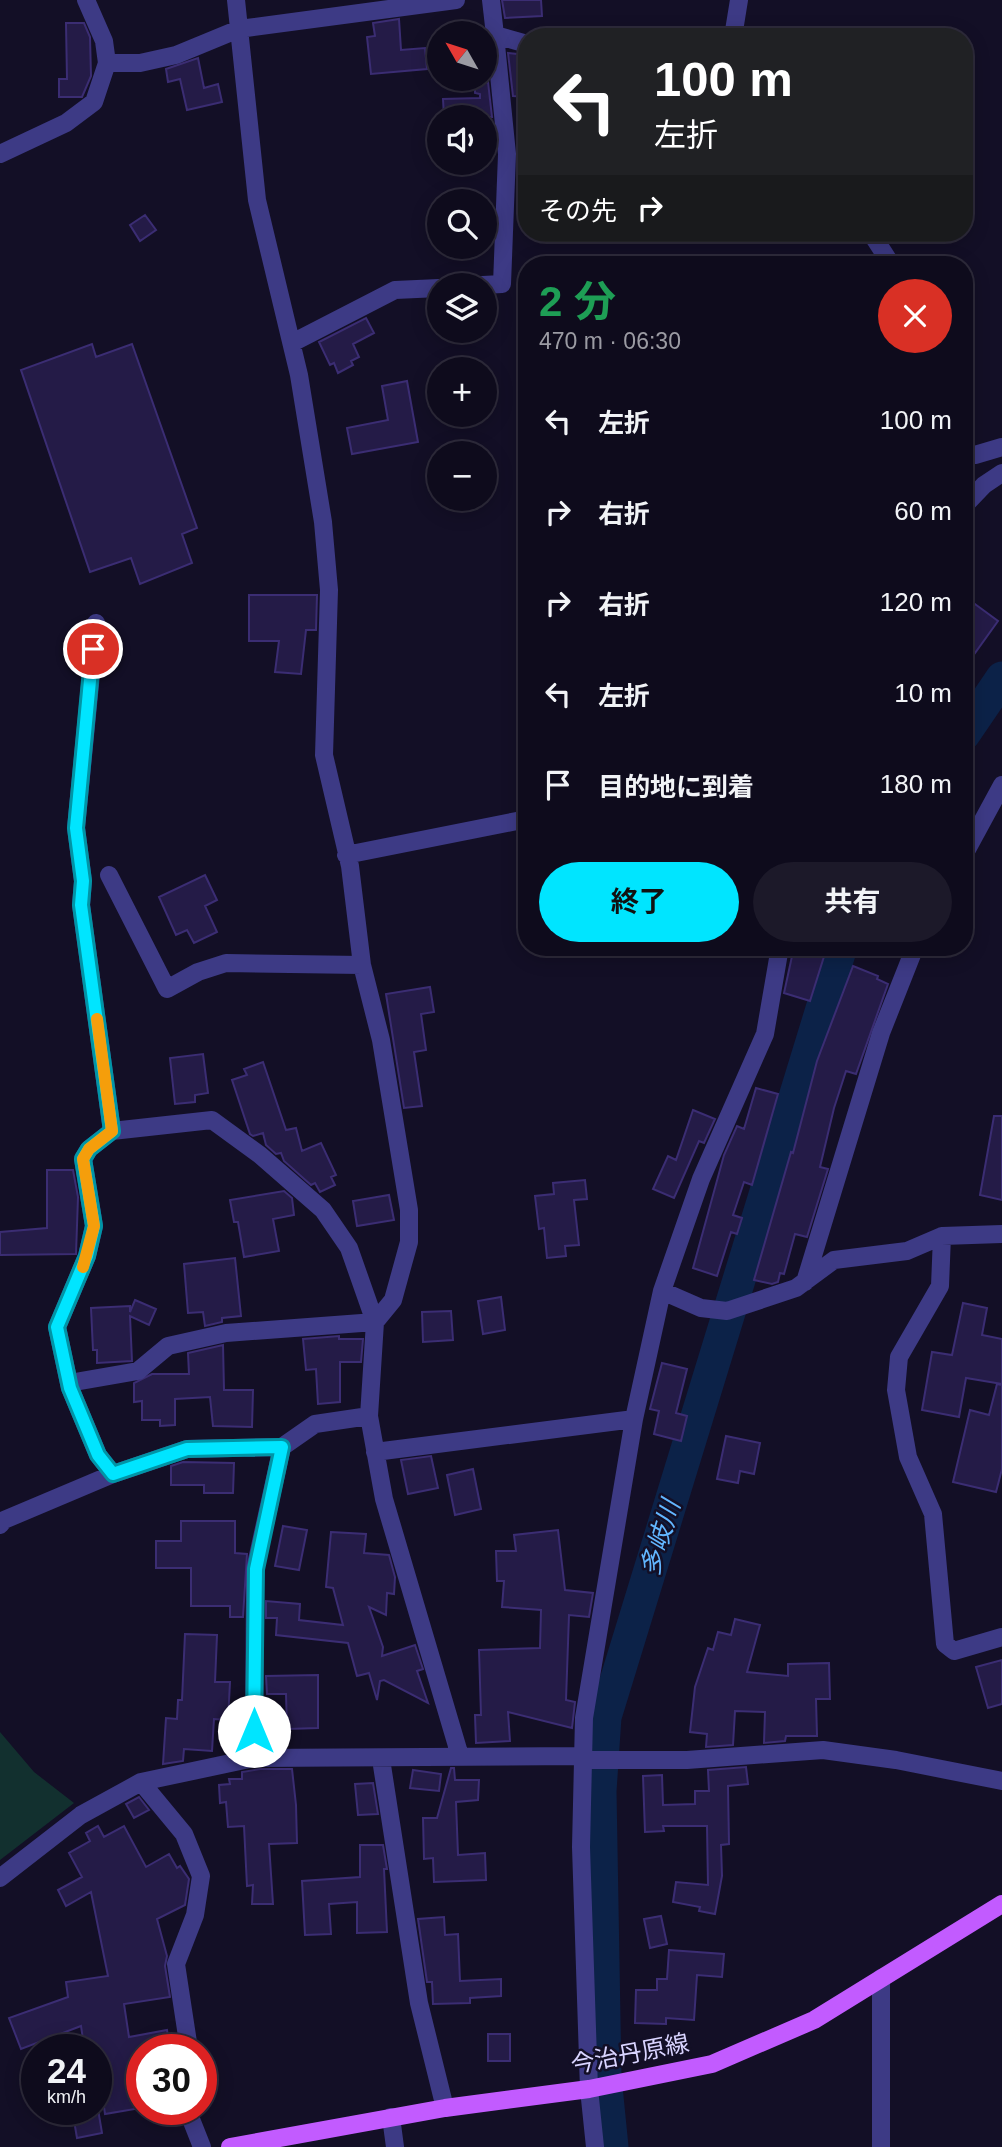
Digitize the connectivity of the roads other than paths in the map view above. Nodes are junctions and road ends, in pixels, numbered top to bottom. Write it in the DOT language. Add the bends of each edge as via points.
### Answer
graph roads {
  1 [pos="86,0"];
  2 [pos="236,0"];
  3 [pos="456,0"];
  4 [pos="491,0"];
  5 [pos="739,0"];
  6 [pos="493,21"];
  7 [pos="734,28"];
  8 [pos="239,29"];
  9 [pos="497,36"];
  10 [pos="518,41"];
  11 [pos="497,55"];
  12 [pos="107,64"];
  13 [pos="0,154"];
  14 [pos="497,284"];
  15 [pos="427,289"];
  16 [pos="292,343"];
  17 [pos="1002,447"];
  18 [pos="973,455"];
  19 [pos="1002,473"];
  20 [pos="973,497"];
  21 [pos="96,623"];
  22 [pos="1000,793"];
  23 [pos="518,821"];
  24 [pos="973,840"];
  25 [pos="346,855"];
  26 [pos="109,875"];
  27 [pos="778,956"];
  28 [pos="911,956"];
  29 [pos="362,965"];
  30 [pos="112,1131"];
  31 [pos="1002,1234"];
  32 [pos="942,1236"];
  33 [pos="805,1282"];
  34 [pos="662,1291"];
  35 [pos="375,1322"];
  36 [pos="69,1383"];
  37 [pos="369,1416"];
  38 [pos="634,1419"];
  39 [pos="282,1447"];
  40 [pos="374,1452"];
  41 [pos="113,1474"];
  42 [pos="0,1525"];
  43 [pos="1002,1637"];
  44 [pos="460,1756"];
  45 [pos="581,1756"];
  46 [pos="254,1758"];
  47 [pos="381,1759"];
  48 [pos="1002,1781"];
  49 [pos="141,1782"];
  50 [pos="0,1878"];
  51 [pos="1002,1904"];
  52 [pos="881,1978"];
  53 [pos="187,2034"];
  54 [pos="589,2089"];
  55 [pos="445,2108"];
  56 [pos="391,2117"];
  57 [pos="193,2125"];
  58 [pos="202,2147"];
  59 [pos="230,2147"];
  60 [pos="395,2147"];
  61 [pos="595,2147"];
  62 [pos="881,2147"];
  1 -- 12 [label="street" via="104,41"];
  2 -- 8 [label="street"];
  3 -- 8 [label="street"];
  4 -- 6 [label="street"];
  5 -- 7 [label="street"];
  8 -- 12 [label="street" via="176,55"];
  8 -- 16 [label="street" via="257,200"];
  9 -- 10 [label="street"];
  11 -- 14 [label="street" via="507,154 502,284"];
  12 -- 13 [label="street" via="94,102 66,124"];
  15 -- 16 [label="street" via="395,290"];
  16 -- 25 [label="street" via="323,522 329,590 324,755"];
  17 -- 18 [label="street"];
  19 -- 20 [label="street"];
  21 -- 30 [label="street" via="76,828 83,881 81,905"];
  22 -- 24 [label="street"];
  23 -- 25 [label="street"];
  25 -- 29 [label="street"];
  26 -- 29 [label="street" via="167,989 226,963"];
  27 -- 34 [label="street" via="765,1034 701,1179"];
  28 -- 33 [label="street" via="881,1033"];
  29 -- 35 [label="street" via="381,1041 410,1210 409,1242 393,1300"];
  30 -- 35 [label="street" via="212,1120 323,1210 349,1248"];
  30 -- 36 [label="street" via="83,1159 94,1226 87,1256 57,1327"];
  31 -- 32 [label="street"];
  32 -- 33 [label="street" via="907,1251 834,1260"];
  32 -- 43 [label="street" via="940,1286 899,1357 896,1390 908,1457 933,1514 945,1644 954,1651"];
  33 -- 34 [label="street" via="727,1311 701,1308"];
  34 -- 38 [label="street"];
  35 -- 36 [label="street" via="226,1333 168,1346 138,1371"];
  35 -- 37 [label="street"];
  36 -- 41 [label="street" via="98,1455"];
  37 -- 39 [label="street" via="315,1424"];
  37 -- 40 [label="street"];
  38 -- 40 [label="street"];
  38 -- 45 [label="street"];
  39 -- 41 [label="street" via="187,1449"];
  39 -- 46 [label="street" via="256,1569"];
  40 -- 44 [label="street" via="402,1569"];
  41 -- 42 [label="street"];
  44 -- 45 [label="street"];
  44 -- 47 [label="street"];
  45 -- 48 [label="street" via="593,1760 688,1760 823,1751"];
  45 -- 54 [label="street"];
  46 -- 47 [label="street"];
  46 -- 49 [label="street"];
  47 -- 55 [label="street" via="419,2003"];
  49 -- 50 [label="street" via="81,1815"];
  49 -- 53 [label="street" via="184,1834 201,1876 195,1915 176,1964"];
  51 -- 52 [label="main road, 今治丹原線"];
  52 -- 54 [label="main road, 今治丹原線" via="814,2020 712,2063"];
  52 -- 62 [label="street"];
  54 -- 55 [label="main road, 今治丹原線"];
  54 -- 61 [label="street"];
  55 -- 56 [label="main road, 今治丹原線"];
  56 -- 59 [label="main road, 今治丹原線"];
  56 -- 60 [label="street"];
  57 -- 58 [label="street"];
}
